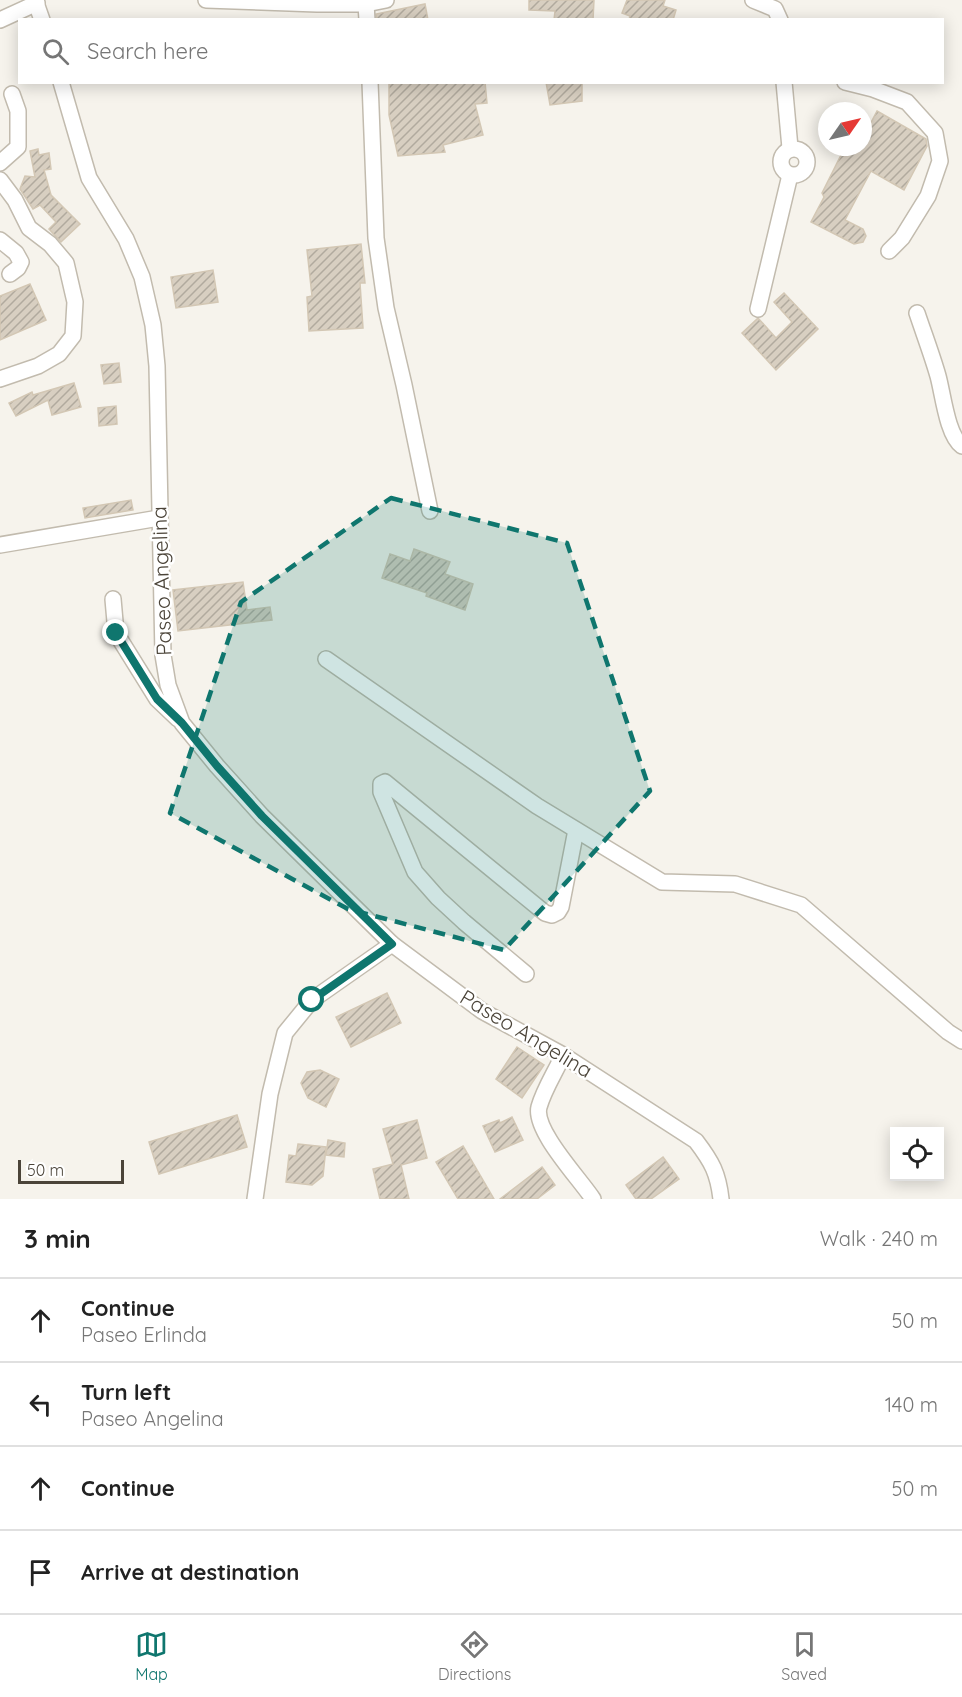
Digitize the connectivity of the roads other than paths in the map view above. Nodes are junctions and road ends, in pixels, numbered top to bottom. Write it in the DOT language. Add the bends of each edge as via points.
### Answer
graph roads {
  1 [pos="206,0"];
  2 [pos="386,0"];
  3 [pos="753,0"];
  4 [pos="282,1"];
  5 [pos="36,2"];
  6 [pos="366,4"];
  7 [pos="41,18"];
  8 [pos="367,18"];
  9 [pos="779,18"];
  10 [pos="0,20"];
  11 [pos="62,84"];
  12 [pos="370,84"];
  13 [pos="784,84"];
  14 [pos="853,84"];
  15 [pos="12,94"];
  16 [pos="790,148"];
  17 [pos="0,163"];
  18 [pos="790,175"];
  19 [pos="0,180"];
  20 [pos="0,240"];
  21 [pos="890,251"];
  22 [pos="10,274"];
  23 [pos="758,309"];
  24 [pos="916,314"];
  25 [pos="0,379"];
  26 [pos="962,446"];
  27 [pos="430,512"];
  28 [pos="159,518"];
  29 [pos="0,545"];
  30 [pos="113,599"];
  31 [pos="326,659"];
  32 [pos="182,723"];
  33 [pos="576,830"];
  34 [pos="392,944"];
  35 [pos="526,974"];
  36 [pos="962,1041"];
  37 [pos="563,1055"];
  38 [pos="255,1199"];
  39 [pos="593,1199"];
  40 [pos="721,1199"];
  1 -- 4 [label="street"];
  2 -- 6 [label="street"];
  3 -- 9 [label="street" via="775,9"];
  4 -- 6 [label="street"];
  5 -- 7 [label="street"];
  5 -- 10 [label="street"];
  6 -- 8 [label="street"];
  11 -- 28 [label="street, Paseo Angelina" via="89,178 126,239 142,277 153,325"];
  12 -- 27 [label="street" via="376,238 384,296"];
  13 -- 16 [label="street"];
  14 -- 21 [label="street" via="907,102 935,133 940,161 928,196"];
  15 -- 17 [label="street" via="18,111 18,147"];
  16 -- 18 [label="street" via="781,161 783,170"];
  16 -- 18 [label="street" via="799,148 808,162 806,170"];
  18 -- 23 [label="street"];
  19 -- 25 [label="street" via="29,228 50,244 66,264 75,302 73,336 58,354 38,366"];
  20 -- 22 [label="street" via="21,262"];
  24 -- 26 [label="street" via="950,427"];
  28 -- 29 [label="street"];
  28 -- 32 [label="street, Paseo Angelina" via="163,655 168,686"];
  30 -- 32 [label="street" via="116,633 157,699"];
  31 -- 33 [label="street"];
  32 -- 34 [label="street, Paseo Angelina" via="262,816"];
  33 -- 35 [label="street" via="561,907 552,915 385,782 381,784 416,872 438,898"];
  33 -- 36 [label="street" via="662,882 735,884 801,906"];
  34 -- 37 [label="street, Paseo Angelina" via="482,1011"];
  34 -- 38 [label="street" via="312,1000 285,1033 270,1094"];
  37 -- 39 [label="street" via="539,1108 541,1123"];
  37 -- 40 [label="street, Paseo Angelina" via="696,1141 718,1177"];
}
